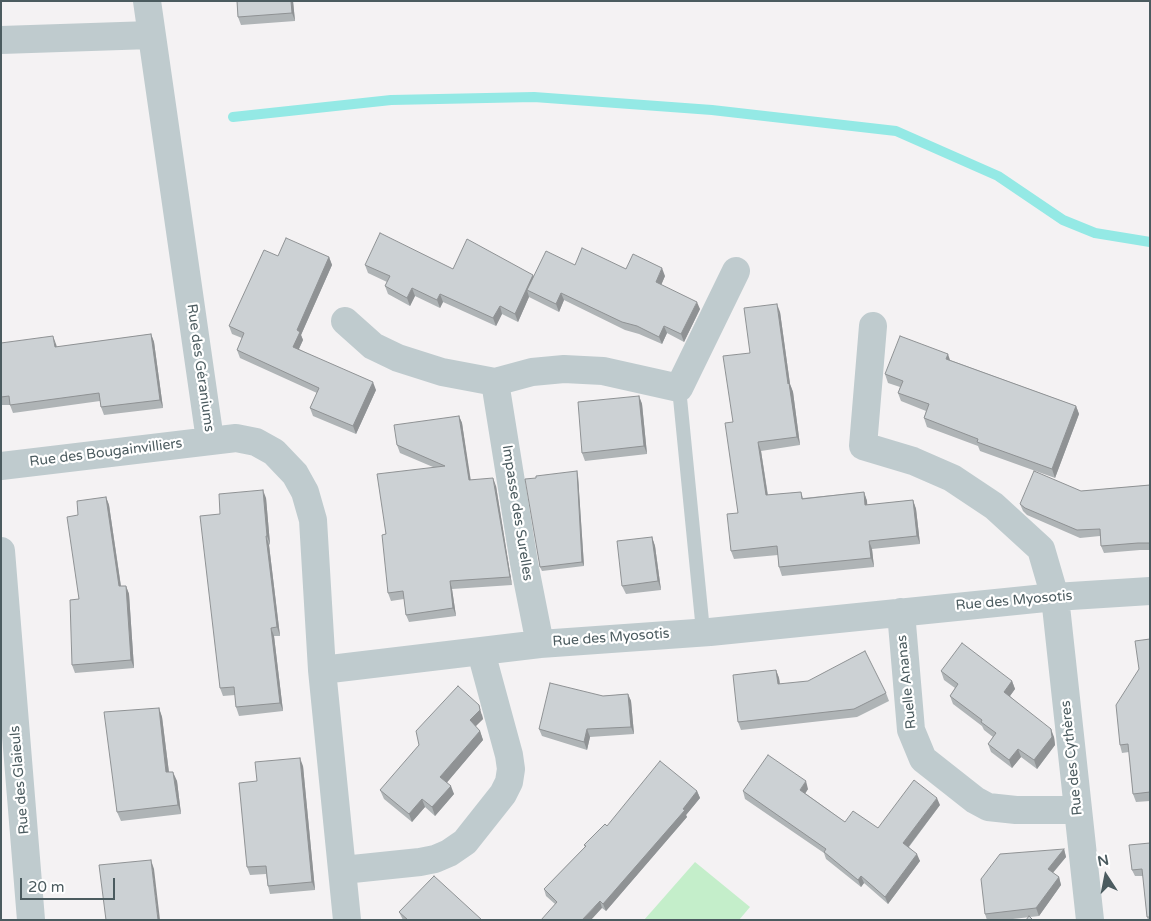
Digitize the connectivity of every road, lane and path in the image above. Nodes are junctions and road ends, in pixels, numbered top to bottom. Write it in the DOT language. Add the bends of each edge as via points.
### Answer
graph roads {
  1 [pos="147,1"];
  2 [pos="151,36"];
  3 [pos="1,40"];
  4 [pos="736,271"];
  5 [pos="345,321"];
  6 [pos="873,326"];
  7 [pos="495,382"];
  8 [pos="679,388"];
  9 [pos="210,440"];
  10 [pos="1,466"];
  11 [pos="1,551"];
  12 [pos="1150,591"];
  13 [pos="1055,596"];
  14 [pos="900,612"];
  15 [pos="703,631"];
  16 [pos="540,644"];
  17 [pos="482,652"];
  18 [pos="322,670"];
  19 [pos="1078,810"];
  20 [pos="343,870"];
  21 [pos="31,920"];
  22 [pos="347,920"];
  23 [pos="1090,920"];
  1 -- 2 [label="street, Rue des Géraniums"];
  2 -- 3 [label="street"];
  2 -- 9 [label="street, Rue des Géraniums"];
  4 -- 8 [label="street"];
  5 -- 7 [label="street" via="373,346 398,358 442,372"];
  6 -- 13 [label="street, Rue des Cythères" via="863,446 913,461 952,478 994,506 1041,549"];
  7 -- 8 [label="street" via="532,372 564,369 603,371"];
  7 -- 16 [label="street, Impasse des Surelles"];
  8 -- 15 [label="lane"];
  9 -- 10 [label="street, Rue des Bougainvilliers"];
  9 -- 18 [label="street, Rue des Géraniums" via="236,438 256,442 274,452 295,474 305,492 313,520"];
  11 -- 21 [label="street, Rue des Glaieuls"];
  12 -- 13 [label="street, Rue des Myosotis"];
  13 -- 14 [label="street, Rue des Myosotis"];
  13 -- 19 [label="street, Rue des Cythères"];
  14 -- 15 [label="street, Rue des Myosotis"];
  14 -- 19 [label="street, Ruelle Ananas" via="911,730 923,760 988,807"];
  15 -- 16 [label="street, Rue des Myosotis"];
  16 -- 17 [label="street, Rue des Myosotis"];
  17 -- 18 [label="street, Rue des Myosotis"];
  17 -- 20 [label="street" via="509,755 509,782 503,794 465,842 449,853 420,862"];
  18 -- 20 [label="street"];
  19 -- 23 [label="street, Rue des Cythères"];
  20 -- 22 [label="street"];
}
